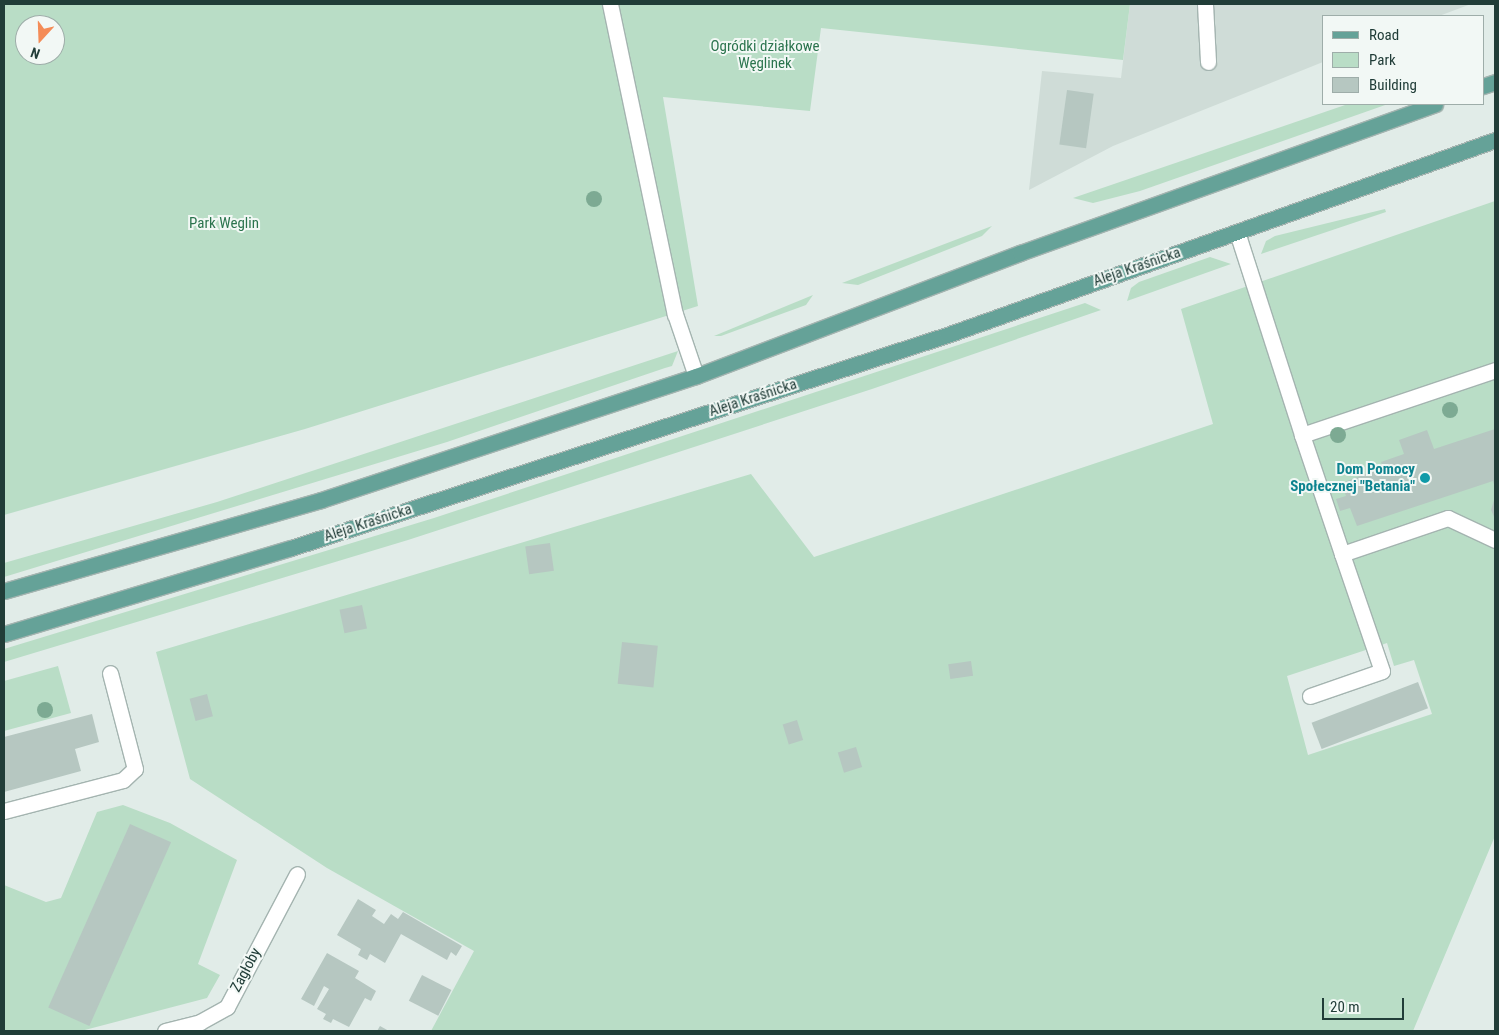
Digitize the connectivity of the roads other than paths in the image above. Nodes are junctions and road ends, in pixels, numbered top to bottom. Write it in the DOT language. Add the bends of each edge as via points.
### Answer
graph roads {
  1 [pos="610,4"];
  2 [pos="1205,4"];
  3 [pos="1208,62"];
  4 [pos="1432,105"];
  5 [pos="1495,140"];
  6 [pos="1237,232"];
  7 [pos="1495,370"];
  8 [pos="696,376"];
  9 [pos="1302,435"];
  10 [pos="1495,540"];
  11 [pos="1342,554"];
  12 [pos="4,591"];
  13 [pos="4,634"];
  14 [pos="110,673"];
  15 [pos="1310,696"];
  16 [pos="4,811"];
  17 [pos="297,874"];
  18 [pos="165,1031"];
  1 -- 8 [label="street" via="674,314"];
  2 -- 3 [label="street"];
  4 -- 8 [label="main road" via="1020,253"];
  5 -- 6 [label="main road, Aleja Kraśnicka"];
  6 -- 9 [label="street"];
  6 -- 13 [label="main road, Aleja Kraśnicka" via="947,335 686,421 291,548"];
  7 -- 9 [label="street"];
  8 -- 12 [label="main road" via="321,500"];
  9 -- 11 [label="street"];
  10 -- 11 [label="street" via="1448,518"];
  11 -- 15 [label="street" via="1382,671"];
  14 -- 16 [label="street" via="135,769 123,780"];
  17 -- 18 [label="street, Zagłoby" via="227,1007 200,1022"];
}
